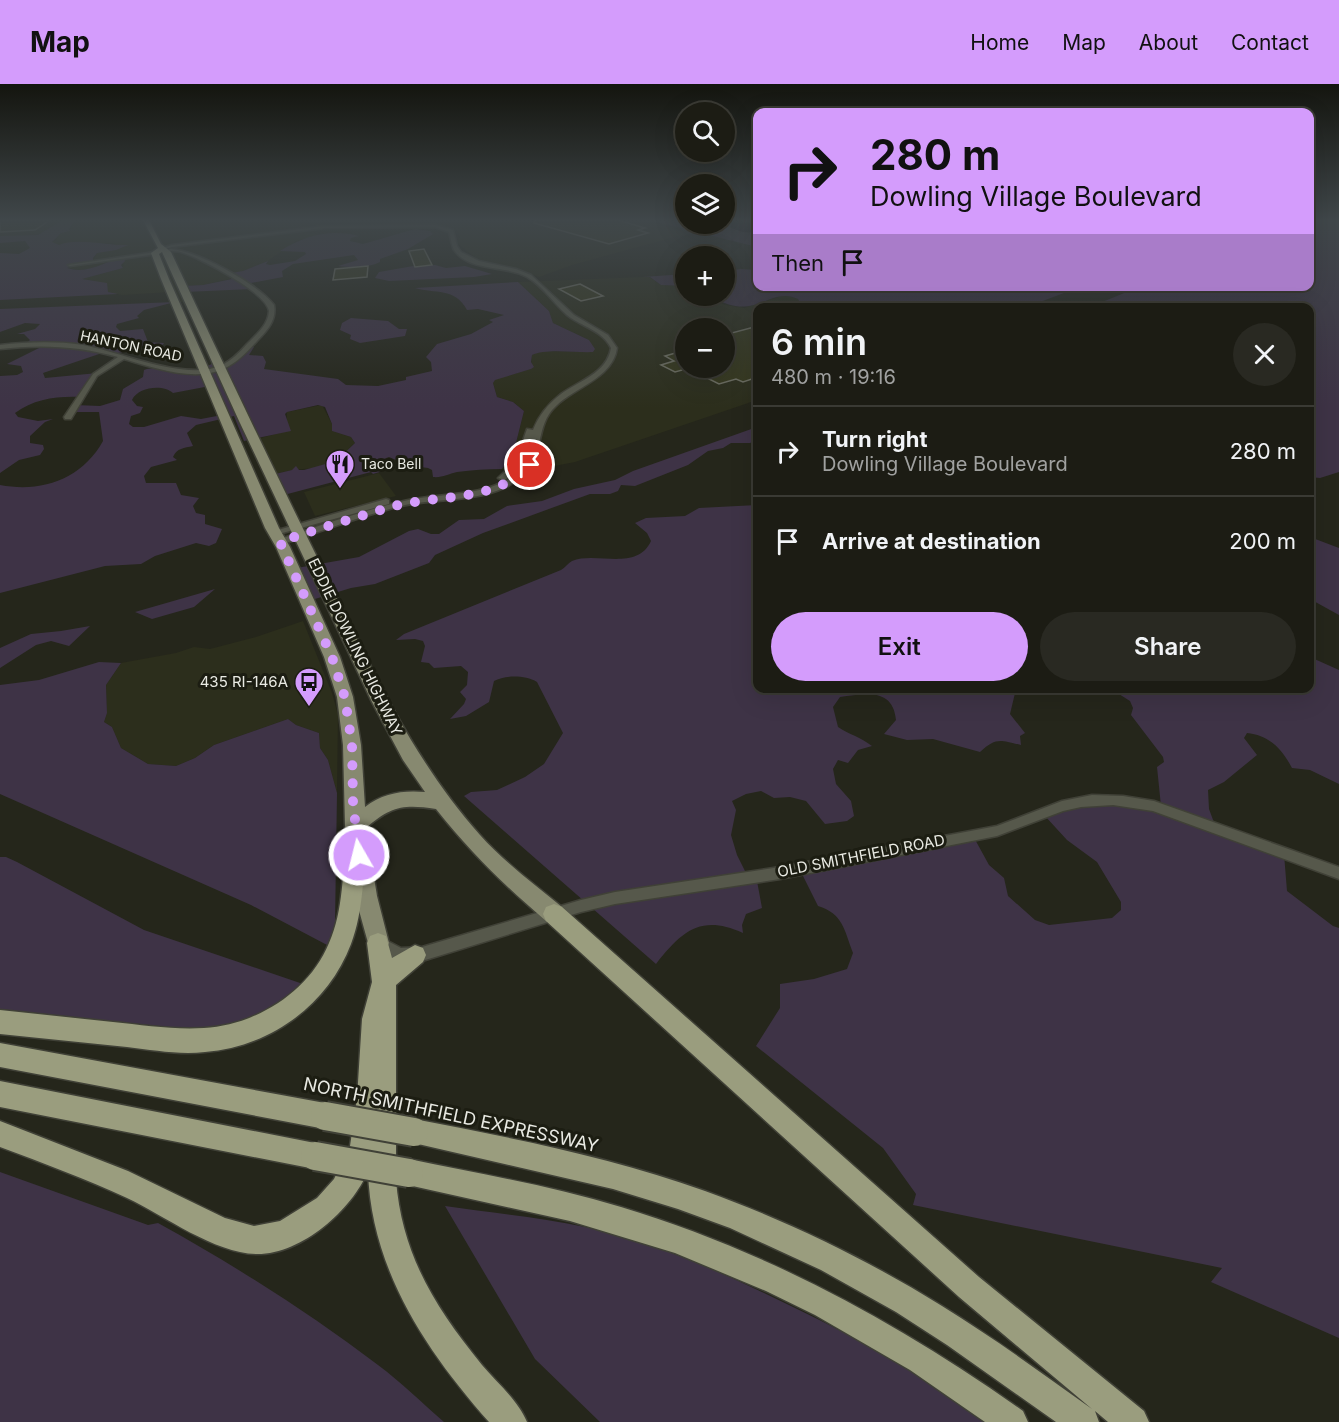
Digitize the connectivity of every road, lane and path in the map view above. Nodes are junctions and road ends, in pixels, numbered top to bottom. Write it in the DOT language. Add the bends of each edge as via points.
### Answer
graph roads {
  1 [pos="170,282"];
  2 [pos="181,282"];
  3 [pos="242,282"];
  4 [pos="529,282"];
  5 [pos="538,282"];
  6 [pos="0,347"];
  7 [pos="123,357"];
  8 [pos="221,367"];
  9 [pos="203,370"];
  10 [pos="68,417"];
  11 [pos="390,504"];
  12 [pos="298,530"];
  13 [pos="278,537"];
  14 [pos="442,802"];
  15 [pos="356,831"];
  16 [pos="1339,873"];
  17 [pos="554,914"];
  18 [pos="378,943"];
  19 [pos="414,955"];
  20 [pos="385,982"];
  21 [pos="0,1022"];
  22 [pos="0,1055"];
  23 [pos="0,1094"];
  24 [pos="0,1134"];
  25 [pos="511,1422"];
  26 [pos="1012,1422"];
  27 [pos="1083,1422"];
  28 [pos="1133,1422"];
  1 -- 9 [label="main road, EDDIE DOWLING HIGHWAY"];
  2 -- 8 [label="main road, EDDIE DOWLING HIGHWAY"];
  3 -- 8 [label="street" via="267,297 272,313 262,332"];
  4 -- 11 [label="street" via="565,317 608,343 610,354 590,375 545,406 532,424 524,457 509,473 472,490"];
  5 -- 11 [label="street" via="572,315 605,335 612,342 614,354 600,371 546,412 539,424 534,457 516,478 475,493"];
  6 -- 7 [label="street, HANTON ROAD" via="81,346"];
  7 -- 9 [label="street, HANTON ROAD" via="170,369"];
  7 -- 10 [label="street" via="96,375"];
  8 -- 9 [label="street, HANTON ROAD"];
  8 -- 12 [label="main road, EDDIE DOWLING HIGHWAY"];
  9 -- 13 [label="main road, EDDIE DOWLING HIGHWAY"];
  11 -- 12 [label="street"];
  12 -- 13 [label="street"];
  12 -- 14 [label="main road, EDDIE DOWLING HIGHWAY" via="388,719"];
  13 -- 15 [label="main road, EDDIE DOWLING HIGHWAY" via="342,684 352,745"];
  14 -- 15 [label="main road" via="391,800 372,811"];
  14 -- 17 [label="main road, EDDIE DOWLING HIGHWAY" via="492,860"];
  15 -- 18 [label="main road, EDDIE DOWLING HIGHWAY"];
  15 -- 21 [label="highway" via="346,924 338,951 309,993 277,1017 237,1035 208,1041"];
  16 -- 17 [label="street, OLD SMITHFIELD ROAD" via="1154,806 1129,800 1092,800 1072,803 997,831 780,873 615,898"];
  17 -- 19 [label="street, OLD SMITHFIELD ROAD"];
  17 -- 28 [label="highway" via="969,1287"];
  18 -- 19 [label="street" via="394,953"];
  18 -- 20 [label="highway"];
  19 -- 20 [label="highway"];
  20 -- 24 [label="highway" via="374,1016 365,1137 355,1174 332,1204 280,1236 260,1240 226,1234 98,1172"];
  20 -- 25 [label="highway" via="381,1155 388,1225 404,1272 425,1312"];
  22 -- 27 [label="highway, NORTH SMITHFIELD EXPRESSWAY, bridge" via="524,1154 641,1184 717,1209 842,1266 919,1309"];
  23 -- 26 [label="highway, bridge" via="409,1173 611,1218 730,1259 804,1291 934,1367"];
}
